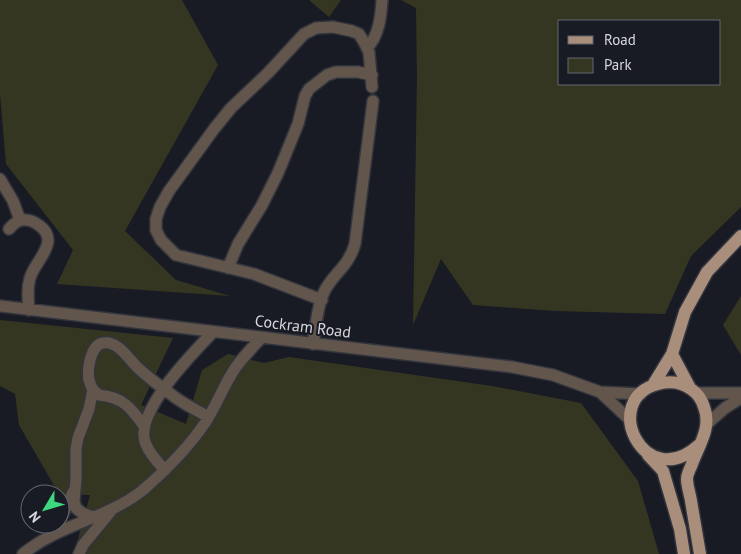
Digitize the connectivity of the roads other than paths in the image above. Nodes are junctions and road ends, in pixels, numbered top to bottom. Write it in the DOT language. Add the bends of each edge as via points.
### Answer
graph roads {
  1 [pos="382,0"];
  2 [pos="367,48"];
  3 [pos="373,101"];
  4 [pos="0,179"];
  5 [pos="20,220"];
  6 [pos="9,228"];
  7 [pos="741,236"];
  8 [pos="228,268"];
  9 [pos="322,300"];
  10 [pos="0,306"];
  11 [pos="29,310"];
  12 [pos="213,332"];
  13 [pos="261,338"];
  14 [pos="313,344"];
  15 [pos="672,354"];
  16 [pos="653,385"];
  17 [pos="93,389"];
  18 [pos="164,389"];
  19 [pos="693,391"];
  20 [pos="600,392"];
  21 [pos="741,393"];
  22 [pos="640,394"];
  23 [pos="741,398"];
  24 [pos="208,418"];
  25 [pos="630,420"];
  26 [pos="707,424"];
  27 [pos="144,426"];
  28 [pos="699,446"];
  29 [pos="643,450"];
  30 [pos="165,470"];
  31 [pos="74,490"];
  32 [pos="70,499"];
  33 [pos="112,509"];
  34 [pos="93,517"];
  35 [pos="50,534"];
  36 [pos="48,537"];
  37 [pos="23,554"];
  38 [pos="79,554"];
  39 [pos="684,554"];
  40 [pos="700,554"];
  1 -- 2 [label="street" via="378,26"];
  2 -- 8 [label="street" via="372,81 358,72 336,72 327,75 304,96 298,124 278,172"];
  2 -- 8 [label="street" via="359,34 333,27 316,28 304,34 231,108 169,191 156,220 161,240 176,255"];
  3 -- 9 [label="street" via="354,244 348,262 329,285"];
  4 -- 5 [label="street"];
  5 -- 6 [label="street"];
  5 -- 11 [label="street" via="32,221 43,229 48,241 45,253 29,280"];
  7 -- 15 [label="main road" via="707,272 685,312"];
  8 -- 9 [label="street" via="254,274"];
  9 -- 14 [label="street"];
  10 -- 11 [label="street, Cockram Road"];
  11 -- 12 [label="street, Cockram Road"];
  12 -- 13 [label="street, Cockram Road"];
  12 -- 18 [label="street"];
  13 -- 14 [label="street, Cockram Road"];
  13 -- 24 [label="street" via="237,366"];
  14 -- 20 [label="street, Cockram Road" via="512,367 553,375"];
  15 -- 16 [label="main road"];
  15 -- 19 [label="main road"];
  16 -- 19 [label="main road" via="678,383"];
  16 -- 22 [label="main road"];
  17 -- 18 [label="street" via="89,381 89,366 92,354 104,342 118,347"];
  17 -- 27 [label="street" via="99,395 118,398"];
  17 -- 31 [label="street" via="77,444"];
  18 -- 24 [label="street"];
  18 -- 27 [label="street"];
  19 -- 21 [label="street"];
  19 -- 26 [label="main road" via="703,402"];
  20 -- 22 [label="street, Cockram Road"];
  20 -- 25 [label="street, Cockram Road"];
  22 -- 25 [label="main road"];
  23 -- 26 [label="street"];
  24 -- 30 [label="street"];
  25 -- 29 [label="main road" via="631,431"];
  26 -- 28 [label="main road"];
  27 -- 30 [label="street" via="145,442"];
  28 -- 29 [label="main road" via="690,454 666,460"];
  28 -- 40 [label="main road" via="687,477"];
  29 -- 39 [label="main road" via="663,471"];
  30 -- 33 [label="street" via="130,500"];
  31 -- 32 [label="street"];
  31 -- 34 [label="street" via="76,508"];
  33 -- 34 [label="street"];
  33 -- 38 [label="street"];
  34 -- 36 [label="street"];
  35 -- 36 [label="street"];
  36 -- 37 [label="street"];
}
